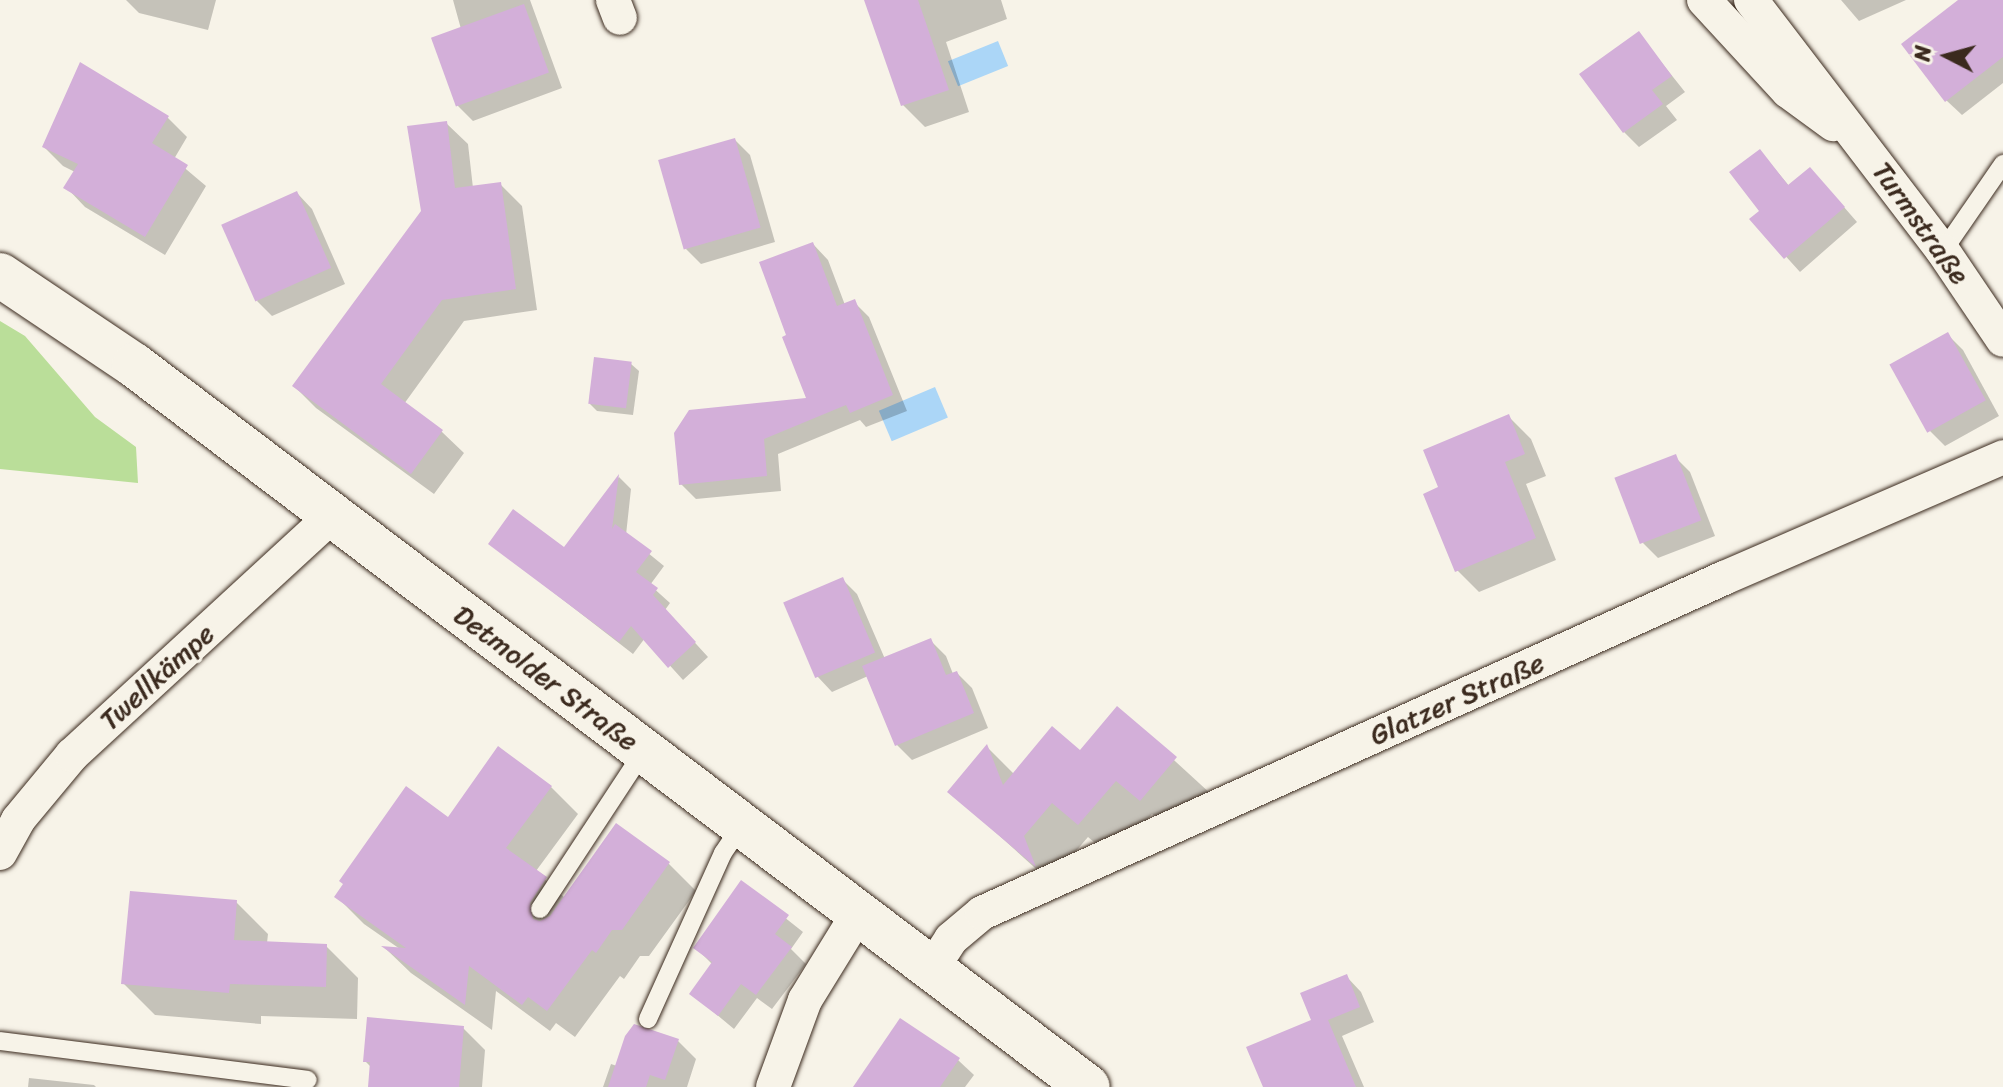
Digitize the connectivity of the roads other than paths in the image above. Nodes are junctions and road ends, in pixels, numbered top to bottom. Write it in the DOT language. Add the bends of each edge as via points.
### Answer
graph roads {
  1 [pos="1704,0"];
  2 [pos="1751,0"];
  3 [pos="1865,146"];
  4 [pos="2003,164"];
  5 [pos="1943,251"];
  6 [pos="0,275"];
  7 [pos="2003,340"];
  8 [pos="2003,457"];
  9 [pos="332,516"];
  10 [pos="643,752"];
  11 [pos="741,826"];
  12 [pos="0,853"];
  13 [pos="540,909"];
  14 [pos="858,914"];
  15 [pos="931,970"];
  16 [pos="648,1019"];
  17 [pos="0,1041"];
  18 [pos="308,1080"];
  19 [pos="773,1087"];
  20 [pos="1088,1087"];
  1 -- 3 [label="street, Turmstraße" via="1788,91"];
  2 -- 3 [label="street, Turmstraße"];
  3 -- 5 [label="street, Turmstraße"];
  4 -- 5 [label="lane"];
  5 -- 7 [label="street, Turmstraße"];
  6 -- 9 [label="main road, Detmolder Straße" via="134,365"];
  8 -- 15 [label="street, Glatzer Straße" via="982,913 951,939"];
  9 -- 10 [label="main road, Detmolder Straße"];
  9 -- 12 [label="street, Twellkämpe" via="72,755 18,820"];
  10 -- 11 [label="main road, Detmolder Straße"];
  10 -- 13 [label="lane"];
  11 -- 14 [label="main road, Detmolder Straße"];
  11 -- 16 [label="lane" via="723,853"];
  14 -- 15 [label="main road, Detmolder Straße"];
  14 -- 19 [label="street" via="805,1000"];
  15 -- 20 [label="main road, Detmolder Straße"];
  17 -- 18 [label="lane"];
}
